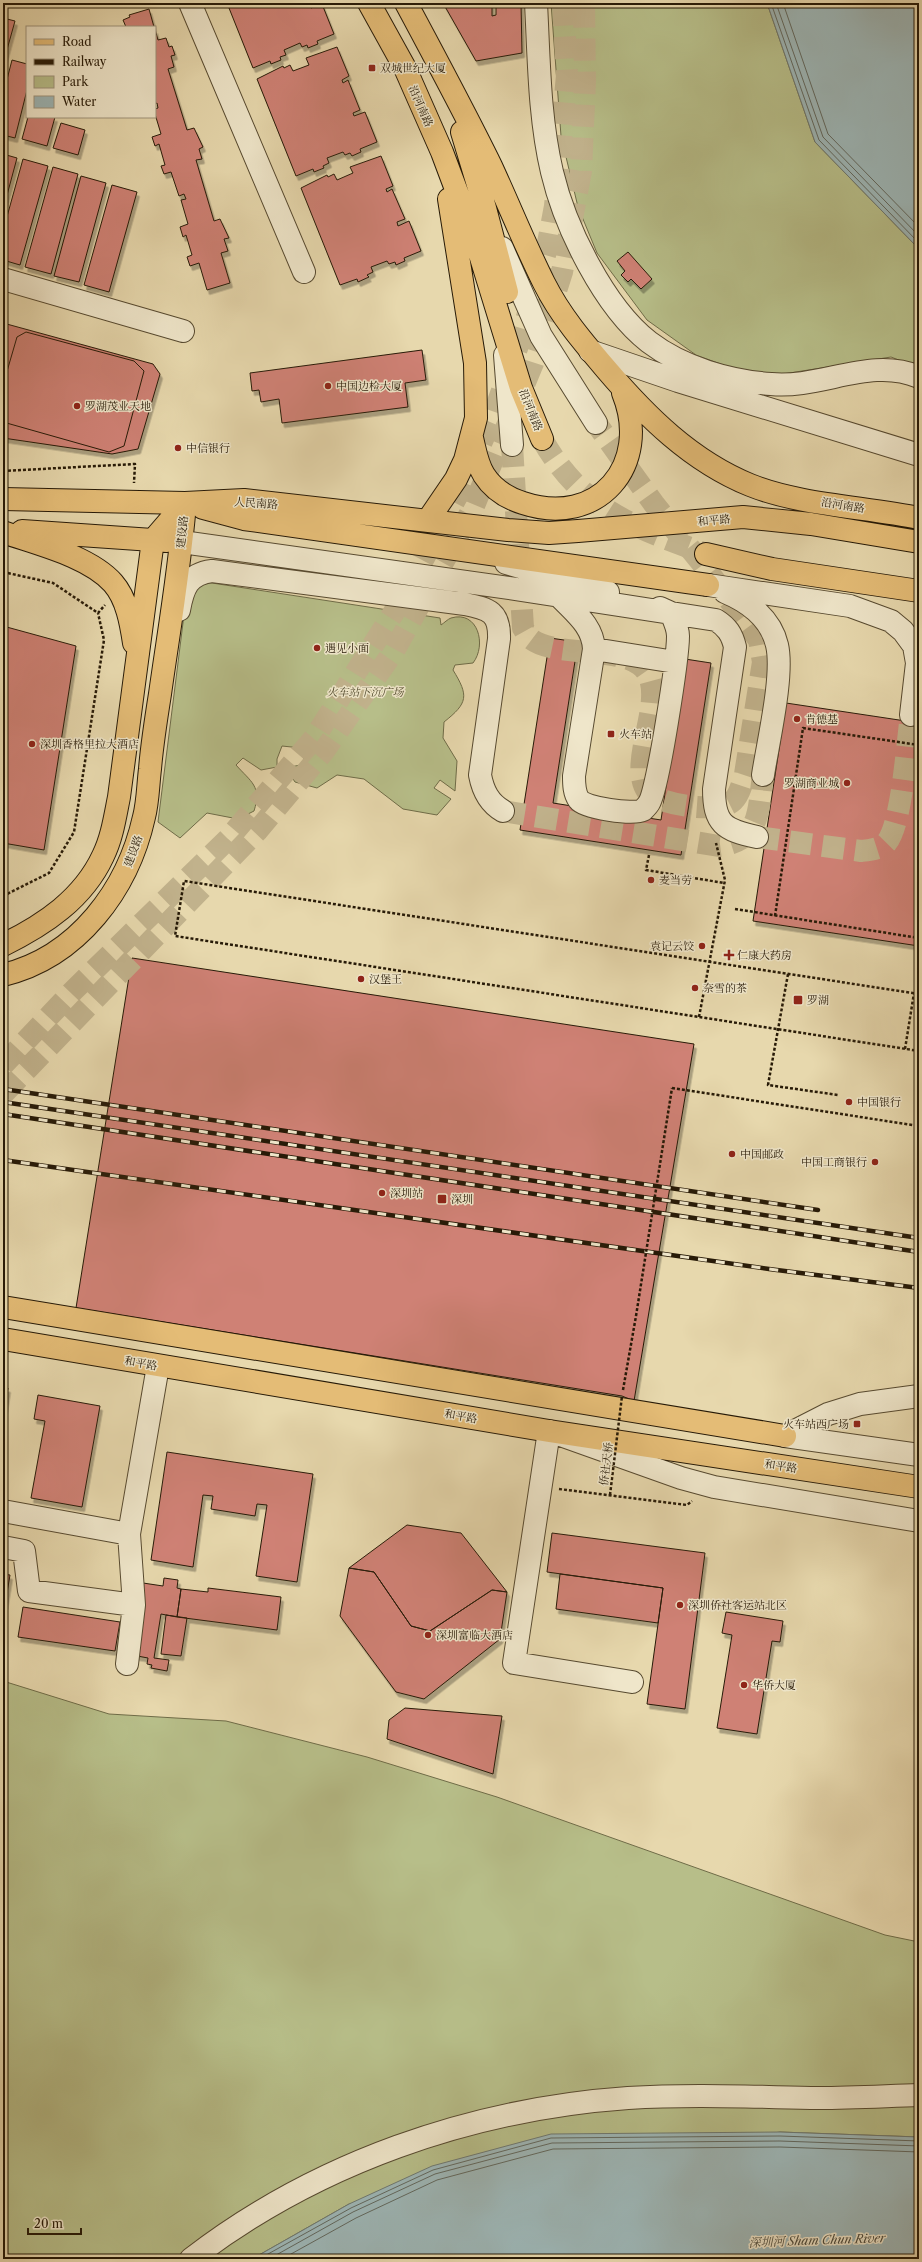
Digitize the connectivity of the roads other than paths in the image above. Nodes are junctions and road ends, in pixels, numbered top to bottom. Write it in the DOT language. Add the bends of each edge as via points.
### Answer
graph roads {
  1 [pos="190,3"];
  2 [pos="369,3"];
  3 [pos="406,3"];
  4 [pos="536,3"];
  5 [pos="430,47"];
  6 [pos="442,152"];
  7 [pos="485,208"];
  8 [pos="304,272"];
  9 [pos="3,279"];
  10 [pos="503,330"];
  11 [pos="184,331"];
  12 [pos="590,352"];
  13 [pos="919,377"];
  14 [pos="622,388"];
  15 [pos="596,423"];
  16 [pos="472,438"];
  17 [pos="512,445"];
  18 [pos="919,455"];
  19 [pos="3,499"];
  20 [pos="185,503"];
  21 [pos="743,517"];
  22 [pos="918,518"];
  23 [pos="428,520"];
  24 [pos="3,530"];
  25 [pos="508,530"];
  26 [pos="153,540"];
  27 [pos="182,542"];
  28 [pos="919,542"];
  29 [pos="463,551"];
  30 [pos="706,554"];
  31 [pos="708,585"];
  32 [pos="919,591"];
  33 [pos="560,597"];
  34 [pos="671,613"];
  35 [pos="594,649"];
  36 [pos="675,662"];
  37 [pos="137,669"];
  38 [pos="911,715"];
  39 [pos="763,775"];
  40 [pos="503,811"];
  41 [pos="144,816"];
  42 [pos="757,837"];
  43 [pos="3,945"];
  44 [pos="3,975"];
  45 [pos="3,1307"];
  46 [pos="3,1339"];
  47 [pos="158,1366"];
  48 [pos="919,1396"];
  49 [pos="549,1431"];
  50 [pos="785,1436"];
  51 [pos="919,1454"];
  52 [pos="919,1487"];
  53 [pos="3,1512"];
  54 [pos="919,1521"];
  55 [pos="129,1534"];
  56 [pos="3,1547"];
  57 [pos="134,1605"];
  58 [pos="127,1664"];
  59 [pos="632,1682"];
  60 [pos="919,2095"];
  61 [pos="191,2259"];
  1 -- 8 [label="street"];
  2 -- 6 [label="main road, 沿河南路" via="405,68"];
  3 -- 5 [label="main road, 沿河南路"];
  4 -- 13 [label="street" via="543,122 552,172 571,232 620,312 649,342 679,360 746,382 774,385 799,383 871,370 891,370"];
  5 -- 7 [label="main road, 沿河南路" via="459,122"];
  5 -- 12 [label="main road, 沿河南路" via="491,167 544,284"];
  6 -- 10 [label="main road, 沿河南路" via="478,248"];
  6 -- 16 [label="main road" via="475,363 476,418"];
  7 -- 10 [label="main road, 沿河南路" via="542,439 521,388"];
  7 -- 15 [label="street" via="541,336"];
  9 -- 11 [label="street"];
  10 -- 17 [label="street"];
  12 -- 14 [label="main road, 沿河南路"];
  12 -- 18 [label="street" via="685,384"];
  14 -- 16 [label="main road" via="632,427 629,455 613,484 585,504 567,508 531,506 502,494 484,475"];
  14 -- 22 [label="main road, 沿河南路" via="668,434 719,469 751,486 811,500"];
  16 -- 23 [label="main road" via="456,479"];
  19 -- 20 [label="main road, 人民南路"];
  20 -- 23 [label="main road, 人民南路" via="244,500"];
  20 -- 26 [label="main road, 建设路"];
  20 -- 27 [label="main road, 建设路"];
  20 -- 29 [label="main road" via="244,519"];
  21 -- 22 [label="main road" via="836,515"];
  21 -- 25 [label="main road, 和平路" via="549,533"];
  21 -- 28 [label="main road, 和平路" via="811,524"];
  23 -- 25 [label="main road, 人民南路"];
  24 -- 26 [label="main road"];
  24 -- 37 [label="main road" via="83,562 102,573 114,584 130,617"];
  26 -- 27 [label="main road"];
  26 -- 37 [label="main road"];
  27 -- 33 [label="street"];
  27 -- 41 [label="main road, 建设路"];
  29 -- 31 [label="main road"];
  29 -- 34 [label="street" via="655,606"];
  30 -- 32 [label="main road" via="772,569"];
  31 -- 38 [label="street" via="850,606 891,621 903,631 914,646 916,663"];
  31 -- 39 [label="street" via="739,598 753,608 767,622 777,645 778,677"];
  33 -- 34 [label="street"];
  33 -- 35 [label="street" via="588,627"];
  34 -- 36 [label="street" via="678,634"];
  34 -- 42 [label="street" via="716,620 728,629 733,637 734,658 714,802 717,816 725,827"];
  35 -- 36 [label="street"];
  35 -- 36 [label="street" via="574,786 579,801 586,805 626,812 643,809 650,802 654,792"];
  37 -- 43 [label="main road" via="119,797 103,856 87,882 61,911 30,932"];
  40 -- 41 [label="street" via="485,794 480,775 500,628 496,617 490,611 465,604 212,571 193,576 186,584 182,595 157,755"];
  41 -- 44 [label="main road, 建设路" via="136,846 116,890 96,917 68,943 46,957 28,967"];
  45 -- 50 [label="main road"];
  46 -- 47 [label="main road, 和平路"];
  47 -- 49 [label="main road, 和平路"];
  47 -- 55 [label="street"];
  48 -- 50 [label="street" via="860,1404 828,1414"];
  49 -- 52 [label="main road, 和平路"];
  49 -- 54 [label="street" via="681,1478 714,1487"];
  49 -- 59 [label="street" via="514,1663"];
  50 -- 51 [label="street"];
  53 -- 55 [label="street"];
  55 -- 57 [label="street"];
  56 -- 57 [label="street" via="24,1550 29,1591"];
  57 -- 58 [label="street"];
  60 -- 61 [label="street" via="821,2098 723,2095 628,2098 550,2106 482,2120 412,2142 347,2167 286,2196 214,2241"];
}
